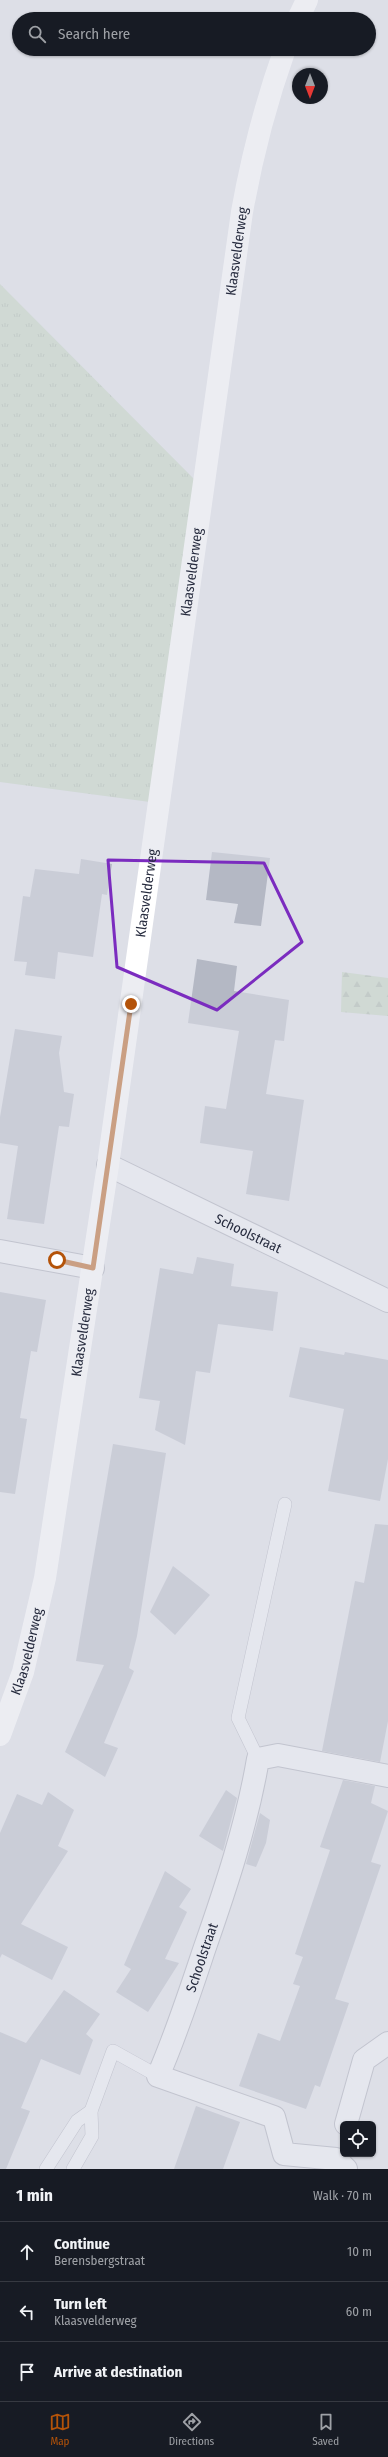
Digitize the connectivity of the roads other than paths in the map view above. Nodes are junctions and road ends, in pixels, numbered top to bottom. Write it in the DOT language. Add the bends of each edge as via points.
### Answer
graph roads {
  1 [pos="307,0"];
  2 [pos="301,12"];
  3 [pos="283,56"];
  4 [pos="108,1165"];
  5 [pos="0,1251"];
  6 [pos="93,1268"];
  7 [pos="388,1301"];
  8 [pos="285,1504"];
  9 [pos="0,1735"];
  10 [pos="258,1759"];
  11 [pos="388,1776"];
  12 [pos="388,2043"];
  13 [pos="158,2076"];
  14 [pos="91,2111"];
  15 [pos="347,2121"];
  16 [pos="341,2164"];
  17 [pos="46,2169"];
  18 [pos="73,2169"];
  1 -- 2 [label="street"];
  3 -- 4 [label="street, Klaasvelderweg" via="249,168 242,212"];
  4 -- 6 [label="street, Klaasvelderweg"];
  4 -- 7 [label="street, Schoolstraat"];
  5 -- 6 [label="street"];
  6 -- 9 [label="street, Klaasvelderweg" via="45,1578 23,1672"];
  8 -- 10 [label="lane" via="238,1718"];
  10 -- 11 [label="street" via="278,1755"];
  10 -- 13 [label="street, Schoolstraat" via="251,1800 219,1907 174,2039"];
  12 -- 15 [label="street" via="364,2060"];
  13 -- 14 [label="lane" via="113,2051"];
  13 -- 16 [label="street" via="274,2117 284,2154"];
  14 -- 17 [label="lane" via="77,2120"];
  14 -- 18 [label="lane" via="92,2136"];
}
